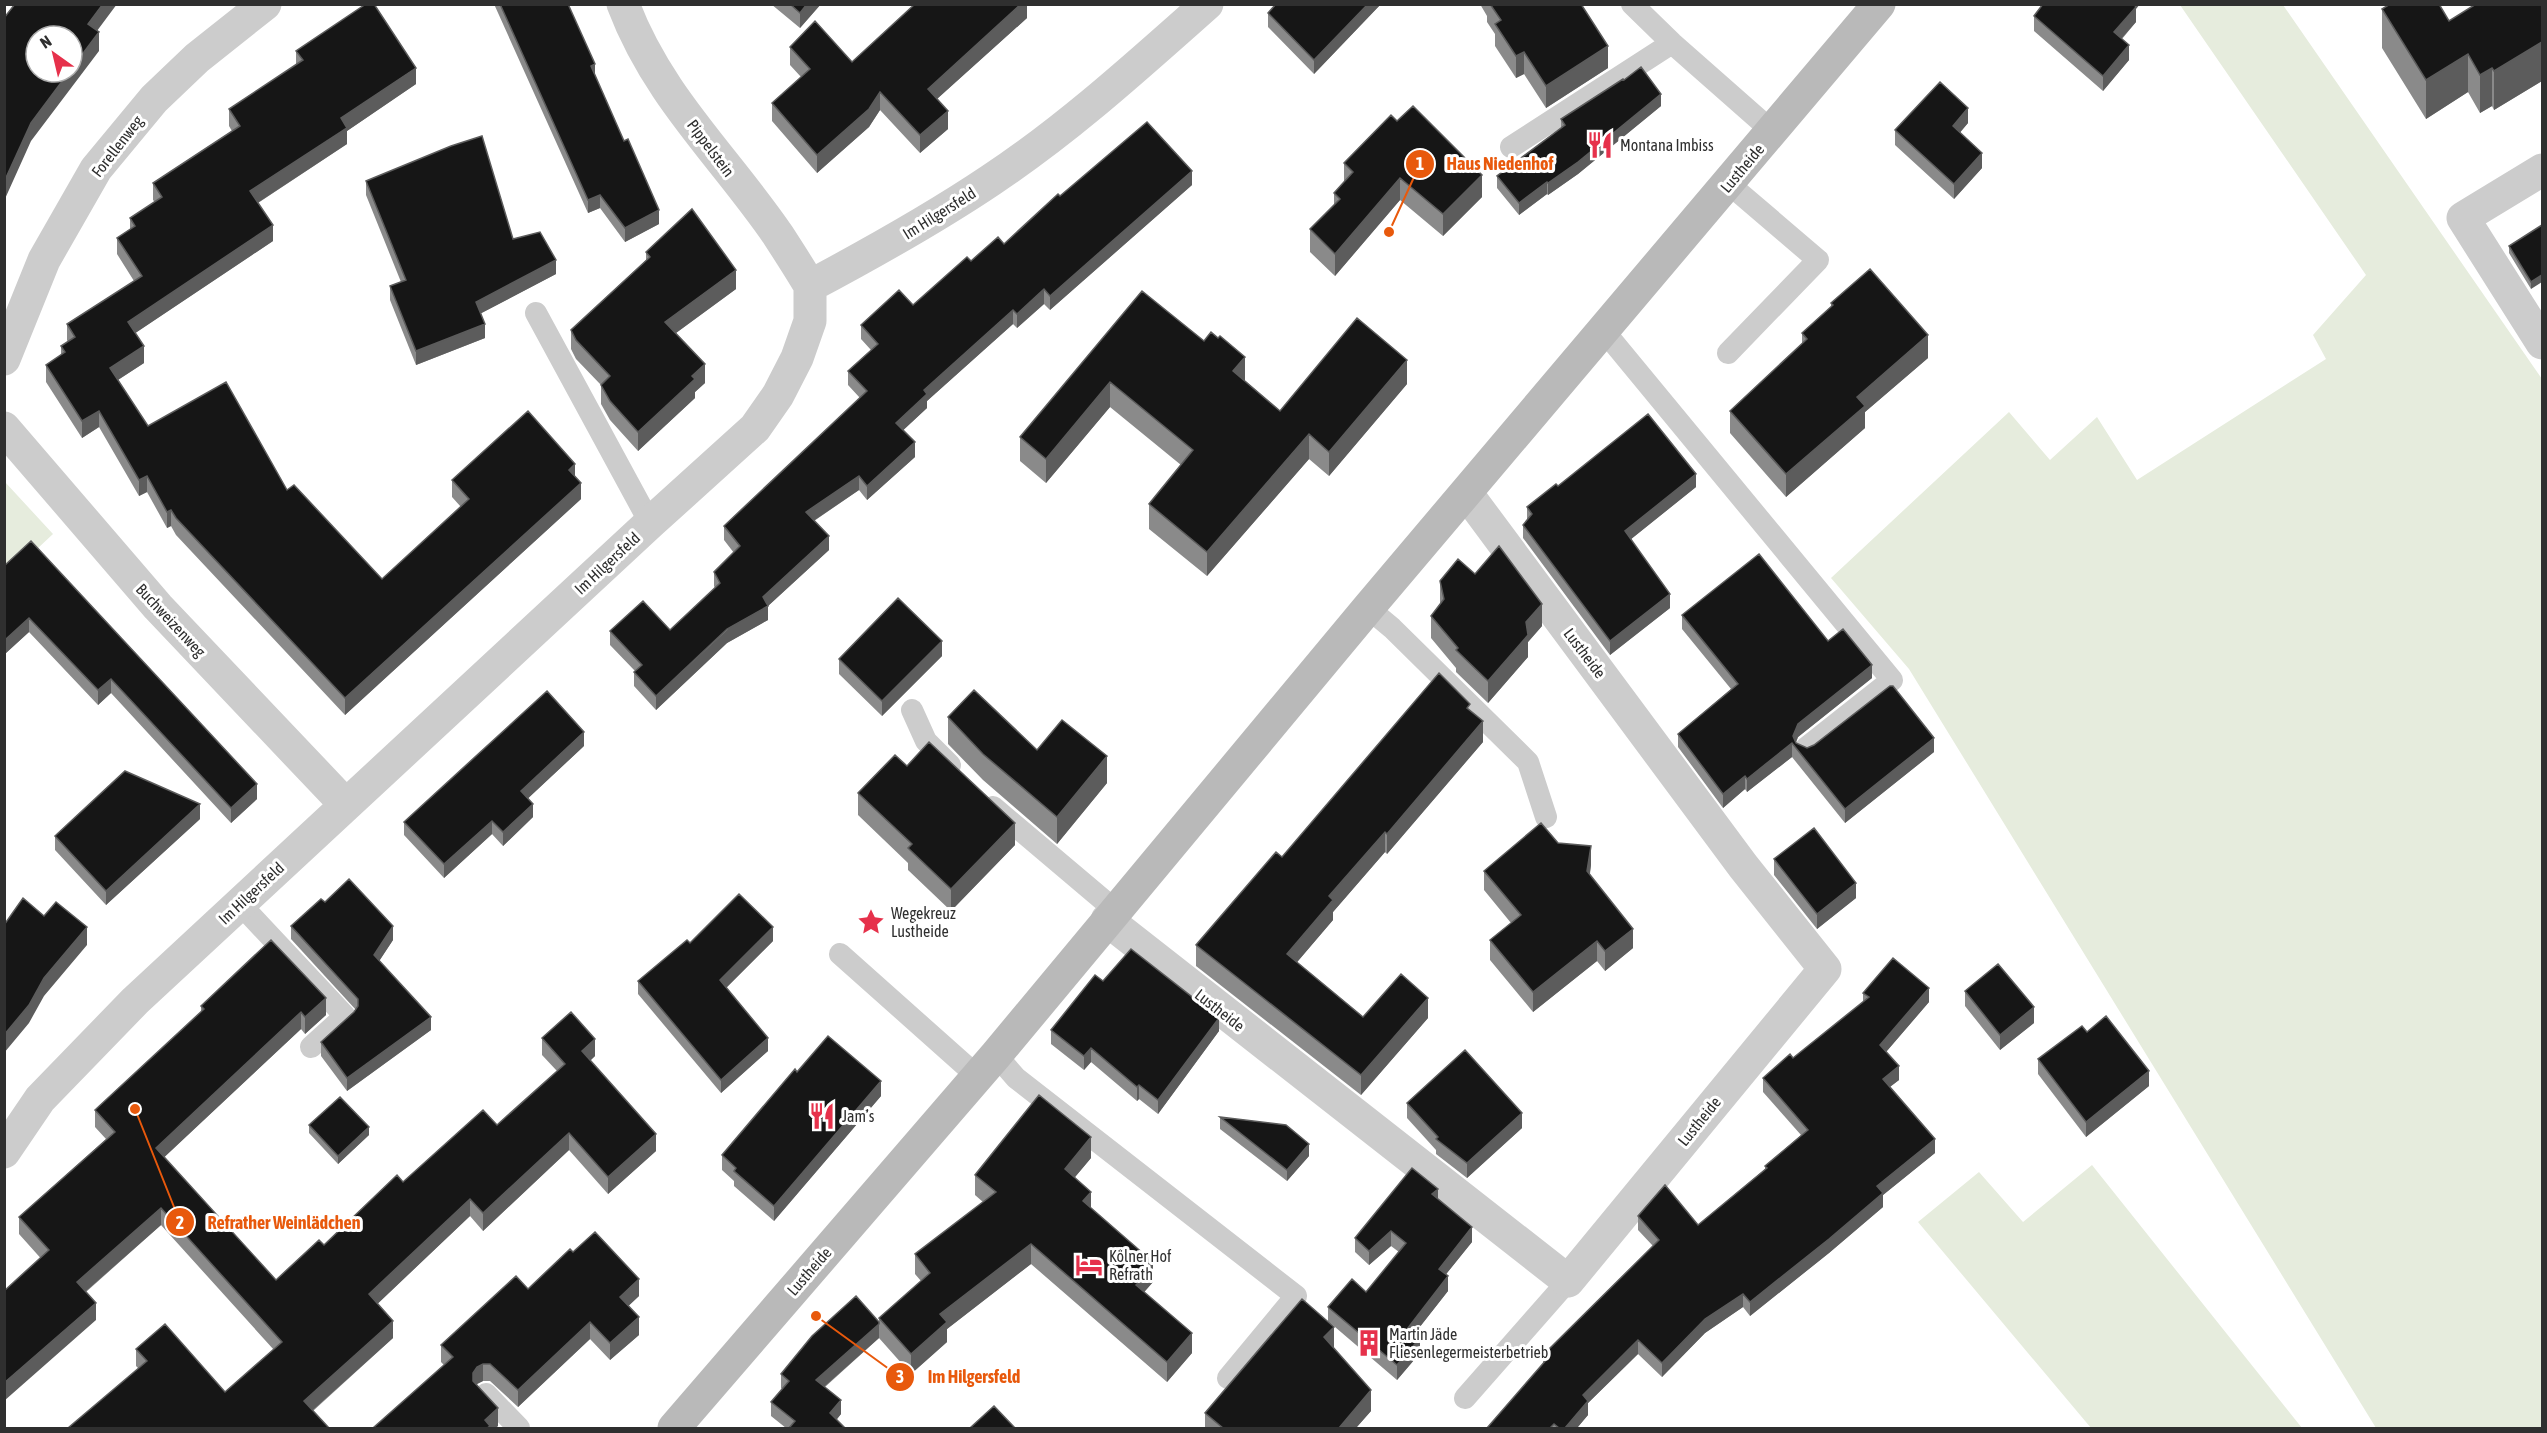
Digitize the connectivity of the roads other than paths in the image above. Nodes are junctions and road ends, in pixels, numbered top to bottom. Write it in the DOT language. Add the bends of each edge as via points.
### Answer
graph roads {
  1 [pos="623,4"];
  2 [pos="1207,4"];
  3 [pos="1632,4"];
  4 [pos="1879,4"];
  5 [pos="255,7"];
  6 [pos="1672,43"];
  7 [pos="1773,132"];
  8 [pos="1511,147"];
  9 [pos="2542,170"];
  10 [pos="1729,184"];
  11 [pos="810,286"];
  12 [pos="536,313"];
  13 [pos="1604,331"];
  14 [pos="2542,343"];
  15 [pos="1728,353"];
  16 [pos="4,359"];
  17 [pos="4,428"];
  18 [pos="1467,494"];
  19 [pos="650,523"];
  20 [pos="1368,608"];
  21 [pos="912,710"];
  22 [pos="1806,748"];
  23 [pos="345,804"];
  24 [pos="1546,818"];
  25 [pos="240,904"];
  26 [pos="1111,915"];
  27 [pos="840,954"];
  28 [pos="311,1047"];
  29 [pos="986,1065"];
  30 [pos="4,1152"];
  31 [pos="1568,1281"];
  32 [pos="1228,1378"];
  33 [pos="486,1394"];
  34 [pos="1465,1398"];
  35 [pos="519,1428"];
  36 [pos="674,1428"];
  1 -- 11 [label="street, Pippelstein" via="658,78 778,235"];
  2 -- 11 [label="street, Im Hilgersfeld" via="1082,113 992,180"];
  3 -- 6 [label="lane"];
  4 -- 7 [label="main road, Lustheide"];
  5 -- 16 [label="street, Forellenweg" via="154,99 96,169 44,260"];
  6 -- 7 [label="lane"];
  6 -- 8 [label="lane"];
  7 -- 10 [label="main road, Lustheide"];
  9 -- 14 [label="street" via="2463,218"];
  10 -- 13 [label="main road, Lustheide"];
  10 -- 15 [label="lane" via="1818,260"];
  11 -- 19 [label="street, Im Hilgersfeld" via="810,321 778,395 755,428"];
  12 -- 19 [label="lane"];
  13 -- 18 [label="main road, Lustheide"];
  13 -- 22 [label="lane" via="1892,680"];
  17 -- 23 [label="street, Buchweizenweg" via="158,607"];
  18 -- 20 [label="main road, Lustheide"];
  18 -- 31 [label="street, Lustheide" via="1743,866 1825,969"];
  19 -- 23 [label="street, Im Hilgersfeld"];
  20 -- 24 [label="lane" via="1528,762"];
  20 -- 26 [label="main road, Lustheide"];
  21 -- 26 [label="lane" via="926,741"];
  23 -- 25 [label="street, Im Hilgersfeld"];
  25 -- 28 [label="lane" via="345,1016"];
  25 -- 30 [label="street, Im Hilgersfeld" via="135,1001 40,1099"];
  26 -- 29 [label="main road, Lustheide"];
  26 -- 31 [label="street, Lustheide"];
  27 -- 29 [label="lane"];
  29 -- 32 [label="lane" via="1016,1078 1296,1296"];
  29 -- 36 [label="main road, Lustheide"];
  31 -- 34 [label="lane"];
  33 -- 35 [label="lane"];
}
